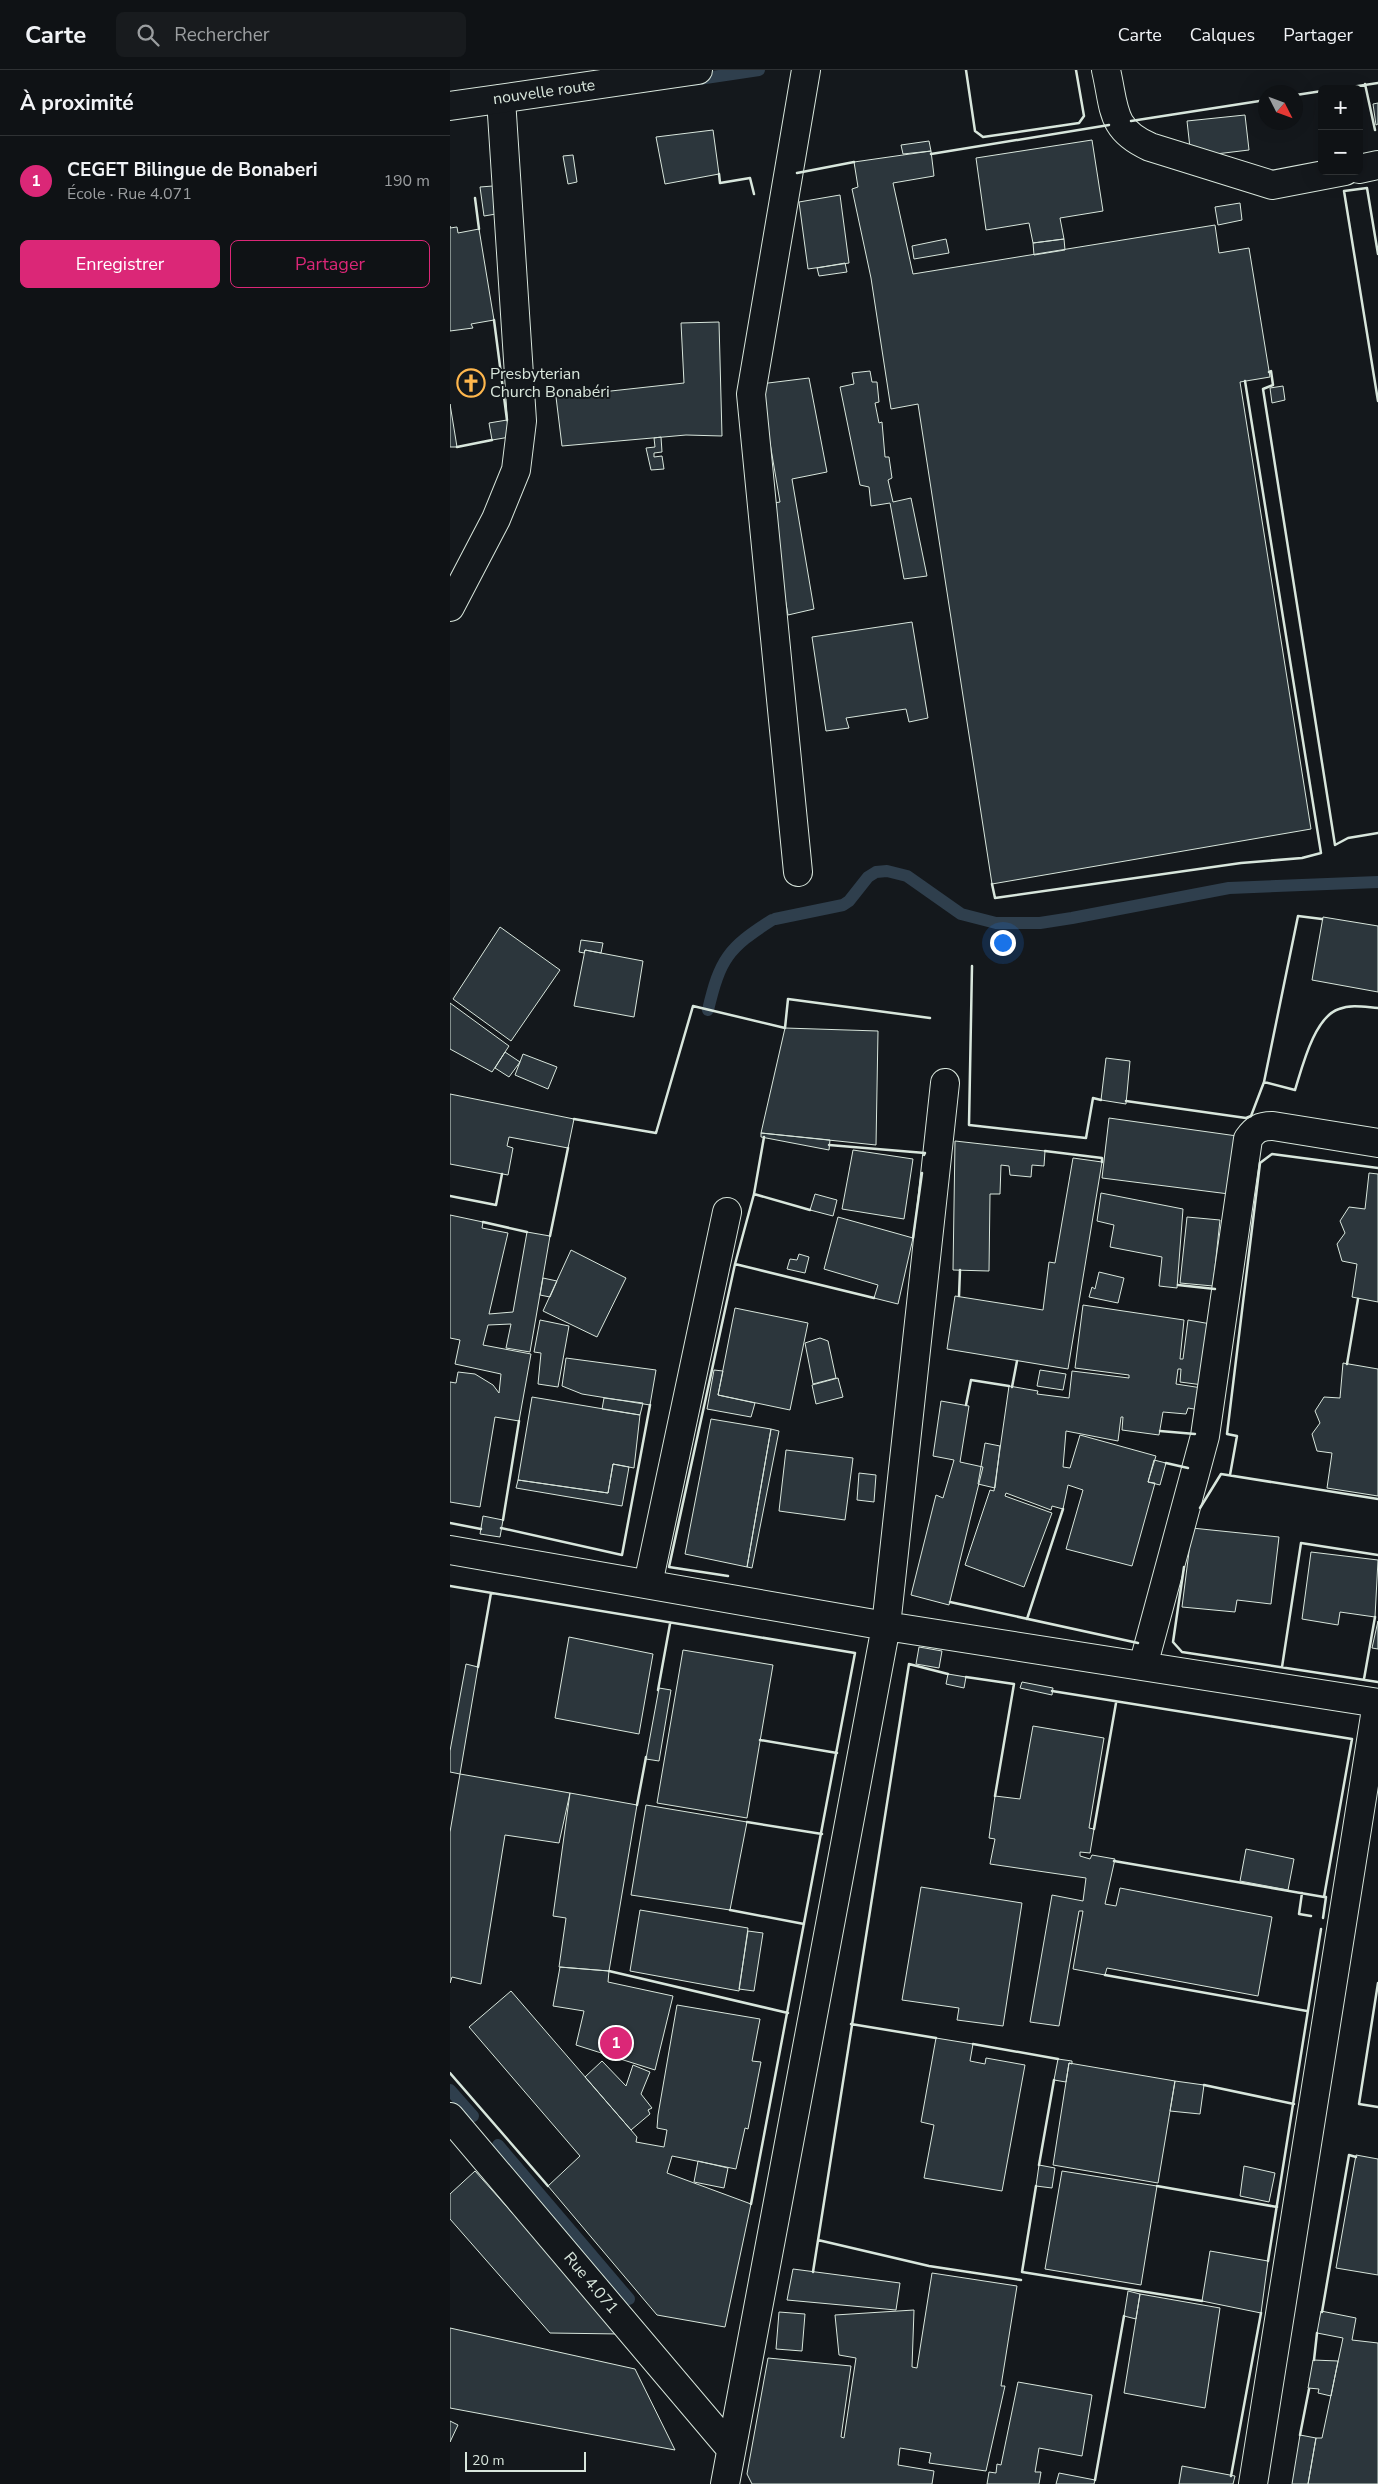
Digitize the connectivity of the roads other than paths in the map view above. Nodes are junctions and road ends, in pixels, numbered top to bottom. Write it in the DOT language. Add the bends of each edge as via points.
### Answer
graph roads {
  1 [pos="698,70"];
  2 [pos="806,70"];
  3 [pos="1106,70"];
  4 [pos="501,99"];
  5 [pos="450,106"];
  6 [pos="1378,165"];
  7 [pos="1363,168"];
  8 [pos="1324,175"];
  9 [pos="450,607"];
  10 [pos="798,872"];
  11 [pos="945,1083"];
  12 [pos="1378,1143"];
  13 [pos="727,1212"];
  14 [pos="450,1550"];
  15 [pos="648,1584"];
  16 [pos="886,1626"];
  17 [pos="1143,1666"];
  18 [pos="1378,1703"];
  19 [pos="450,2117"];
  20 [pos="732,2449"];
  21 [pos="725,2484"];
  22 [pos="1253,2484"];
  1 -- 4 [label="main road, nouvelle route"];
  2 -- 10 [label="main road" via="751,394"];
  3 -- 8 [label="main road" via="1119,126 1134,140 1272,185"];
  4 -- 5 [label="main road, nouvelle route"];
  4 -- 9 [label="main road" via="522,421 516,470 496,519"];
  6 -- 7 [label="main road"];
  11 -- 16 [label="main road"];
  12 -- 17 [label="main road" via="1273,1126 1262,1126 1248,1139 1205,1436"];
  13 -- 15 [label="main road"];
  14 -- 15 [label="main road"];
  15 -- 16 [label="main road"];
  16 -- 17 [label="main road"];
  16 -- 20 [label="main road"];
  17 -- 18 [label="main road"];
  18 -- 22 [label="main road"];
  19 -- 20 [label="main road, Rue 4.071"];
  20 -- 21 [label="main road"];
}
